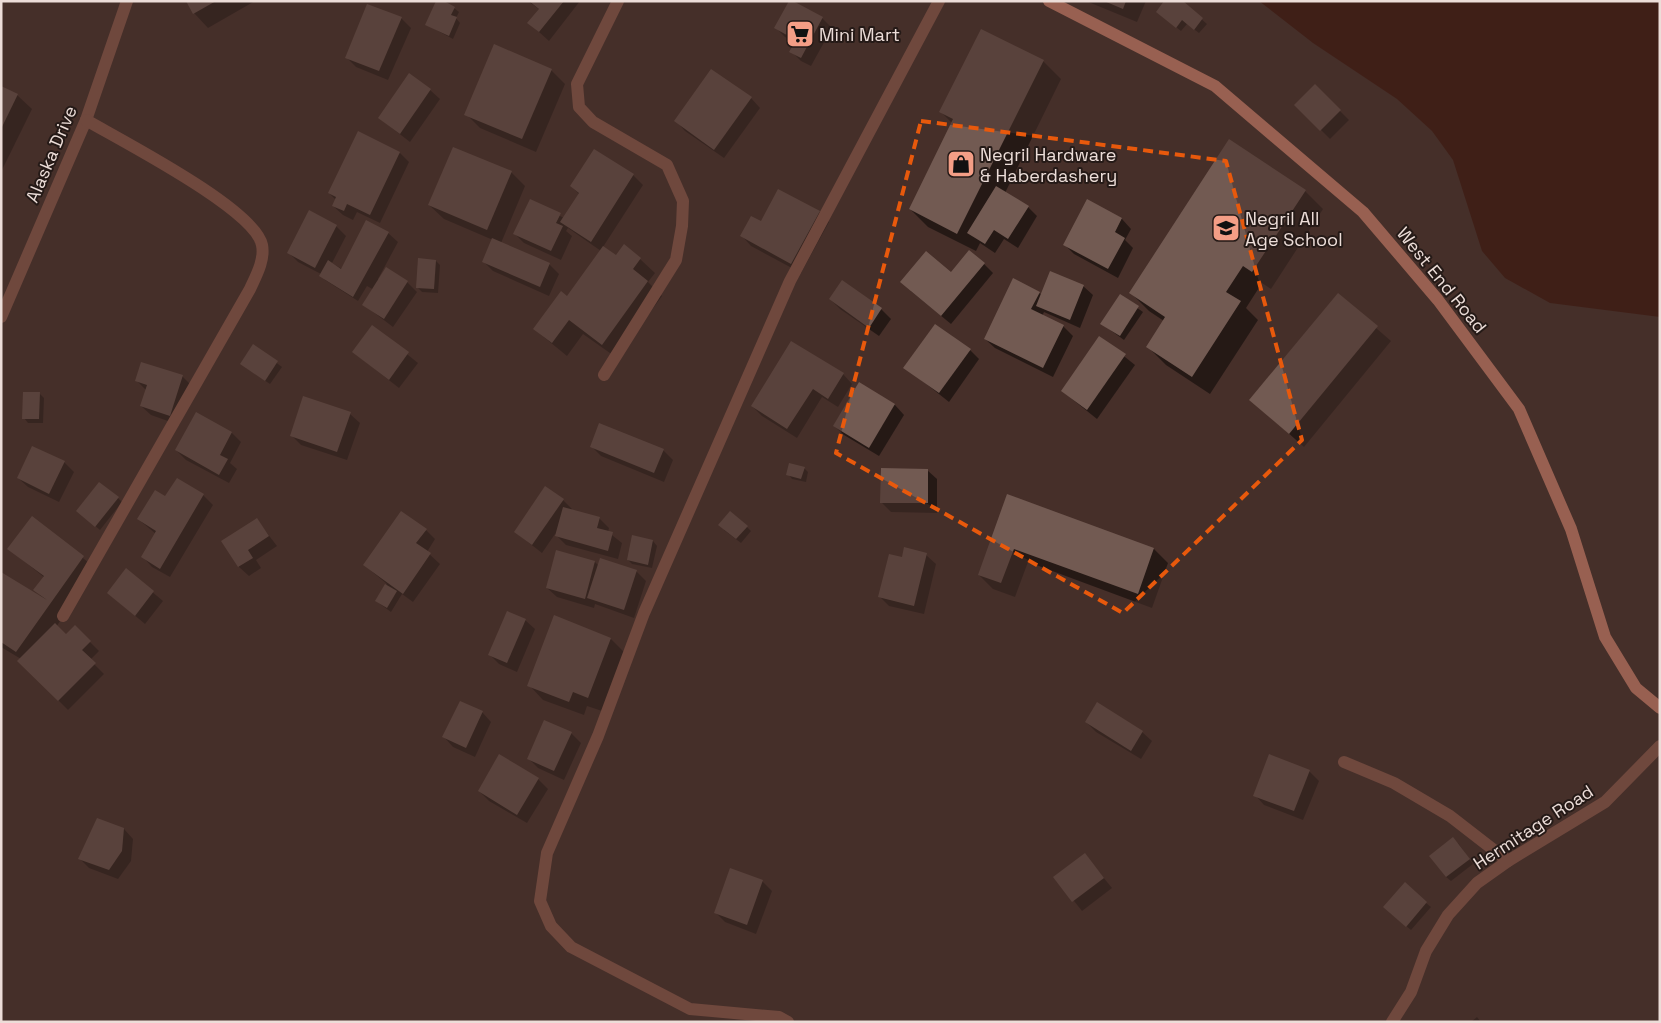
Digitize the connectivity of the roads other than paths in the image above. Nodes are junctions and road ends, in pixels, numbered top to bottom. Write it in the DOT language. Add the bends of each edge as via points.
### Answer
graph roads {
  1 [pos="126,1"];
  2 [pos="618,1"];
  3 [pos="939,1"];
  4 [pos="1050,1"];
  5 [pos="86,120"];
  6 [pos="1,317"];
  7 [pos="604,375"];
  8 [pos="63,616"];
  9 [pos="1660,708"];
  10 [pos="1660,746"];
  11 [pos="1344,762"];
  12 [pos="1508,861"];
  13 [pos="788,1022"];
  14 [pos="1392,1022"];
  1 -- 5 [label="street, Alaska Drive"];
  2 -- 7 [label="street" via="577,84 578,106 593,122 667,165 683,201 676,260"];
  3 -- 13 [label="street" via="790,281 644,613 598,736 547,853 540,901 551,926 571,947 690,1008 780,1017"];
  4 -- 9 [label="main road, West End Road" via="1215,86 1363,212 1438,300 1520,409 1571,529 1605,637 1636,688"];
  5 -- 6 [label="street, Alaska Drive"];
  5 -- 8 [label="street" via="203,188 251,226 262,245 262,255 250,289"];
  10 -- 12 [label="street, Hermitage Road" via="1605,802"];
  11 -- 12 [label="street" via="1394,783 1450,816"];
  12 -- 14 [label="street, Hermitage Road" via="1478,883 1448,915 1426,951 1411,992"];
}
